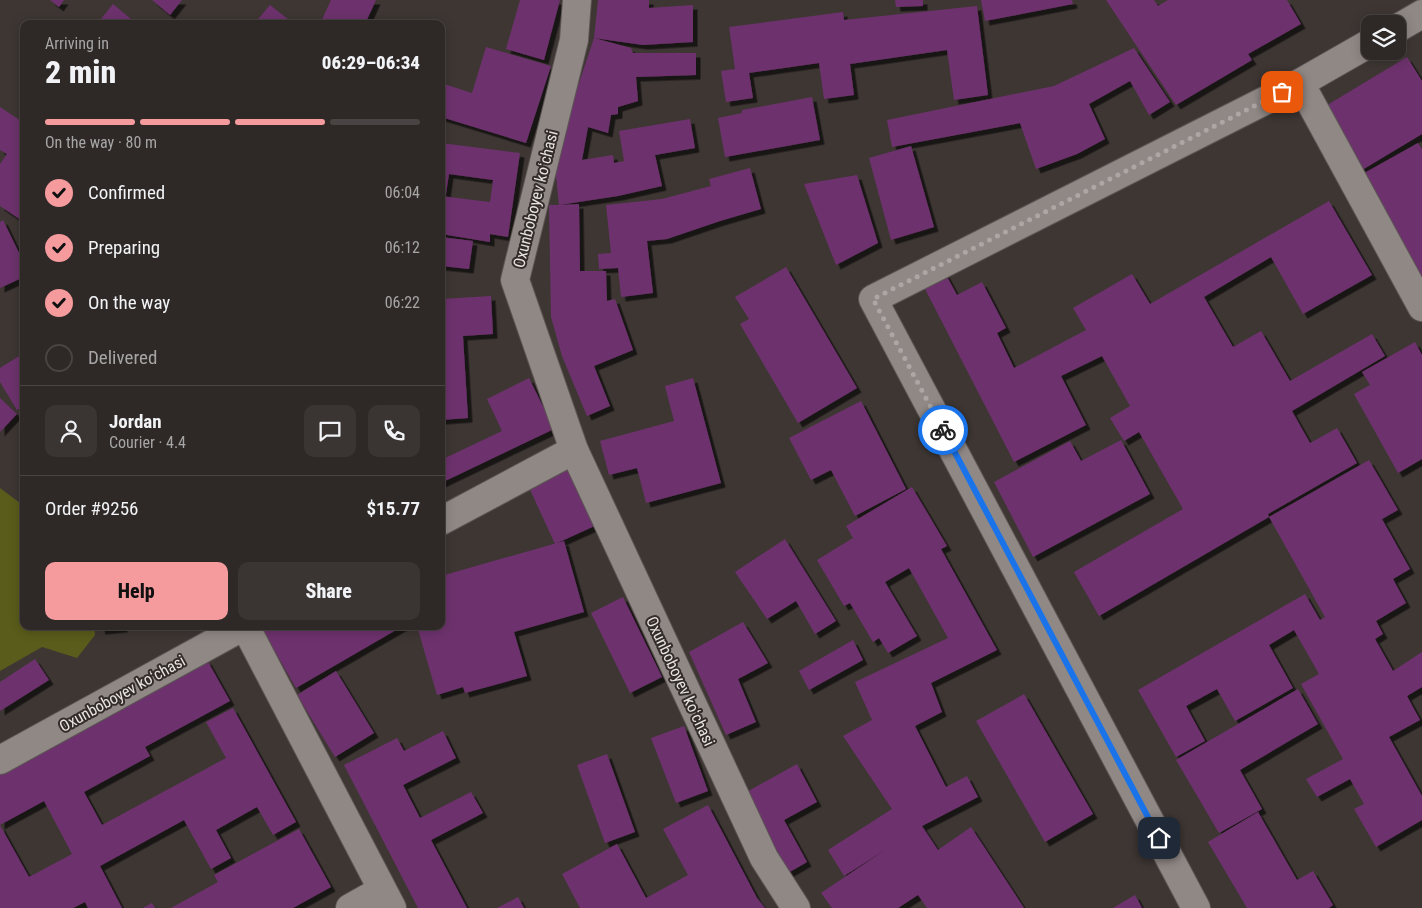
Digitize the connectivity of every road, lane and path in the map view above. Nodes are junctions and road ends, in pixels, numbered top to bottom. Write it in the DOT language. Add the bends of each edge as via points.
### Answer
graph roads {
  1 [pos="577,0"];
  2 [pos="1422,14"];
  3 [pos="1406,23"];
  4 [pos="1361,48"];
  5 [pos="1300,83"];
  6 [pos="1422,307"];
  7 [pos="574,450"];
  8 [pos="445,519"];
  9 [pos="237,630"];
  10 [pos="246,630"];
  11 [pos="0,760"];
  12 [pos="387,899"];
  13 [pos="350,908"];
  14 [pos="796,908"];
  15 [pos="1196,908"];
  1 -- 7 [label="street, Oxunboboyev koʻchasi" via="574,40 515,280"];
  2 -- 3 [label="street"];
  4 -- 5 [label="street"];
  5 -- 6 [label="street"];
  5 -- 15 [label="street" via="873,299"];
  7 -- 8 [label="street"];
  7 -- 14 [label="street, Oxunboboyev koʻchasi" via="764,858"];
  9 -- 11 [label="street, Oxunboboyev koʻchasi"];
  10 -- 12 [label="street"];
  12 -- 13 [label="street"];
}
